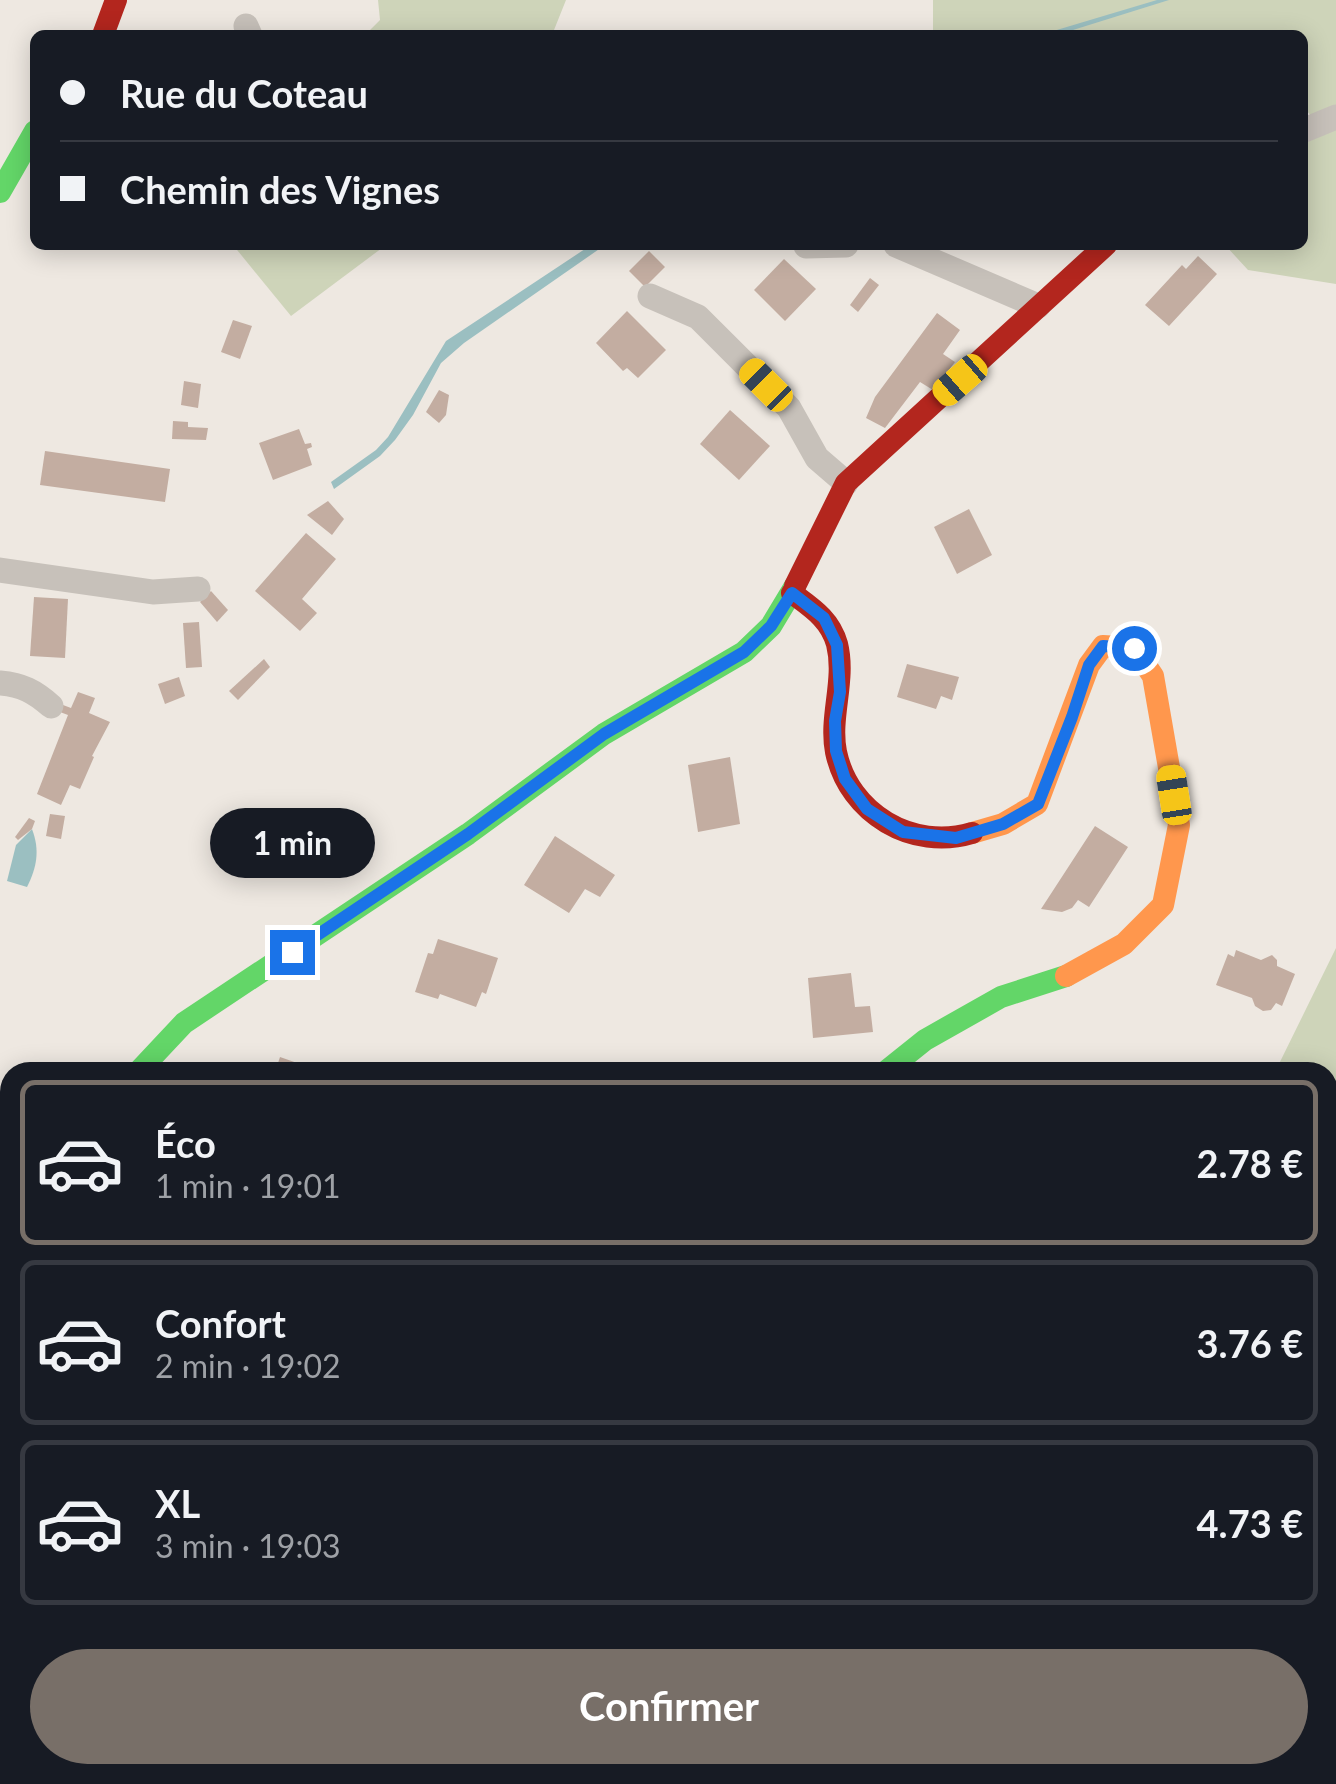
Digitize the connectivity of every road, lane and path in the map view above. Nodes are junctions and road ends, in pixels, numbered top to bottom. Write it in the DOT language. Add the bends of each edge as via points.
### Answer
graph roads {
  1 [pos="116,0"];
  2 [pos="106,30"];
  3 [pos="1336,117"];
  4 [pos="1308,129"];
  5 [pos="30,142"];
  6 [pos="0,192"];
  7 [pos="908,250"];
  8 [pos="1100,250"];
  9 [pos="650,296"];
  10 [pos="1038,306"];
  11 [pos="846,484"];
  12 [pos="0,570"];
  13 [pos="198,589"];
  14 [pos="792,593"];
  15 [pos="0,683"];
  16 [pos="50,706"];
  17 [pos="147,1062"];
  18 [pos="897,1062"];
  1 -- 2 [label="street"];
  3 -- 4 [label="street"];
  5 -- 6 [label="street"];
  7 -- 10 [label="street"];
  8 -- 10 [label="street"];
  9 -- 11 [label="street" via="698,317 789,408 817,458"];
  10 -- 11 [label="street"];
  11 -- 14 [label="street"];
  12 -- 13 [label="street" via="154,592"];
  14 -- 17 [label="street" via="744,652 604,734 468,834 184,1023"];
  14 -- 18 [label="street" via="824,618 837,645 836,751 845,779 867,809 903,832 956,838 1003,824 1038,804 1089,665 1103,646 1134,648 1153,676 1160,706 1179,825 1163,905 1124,944 1076,974 1001,997"];
  15 -- 16 [label="street" via="36,692"];
}
